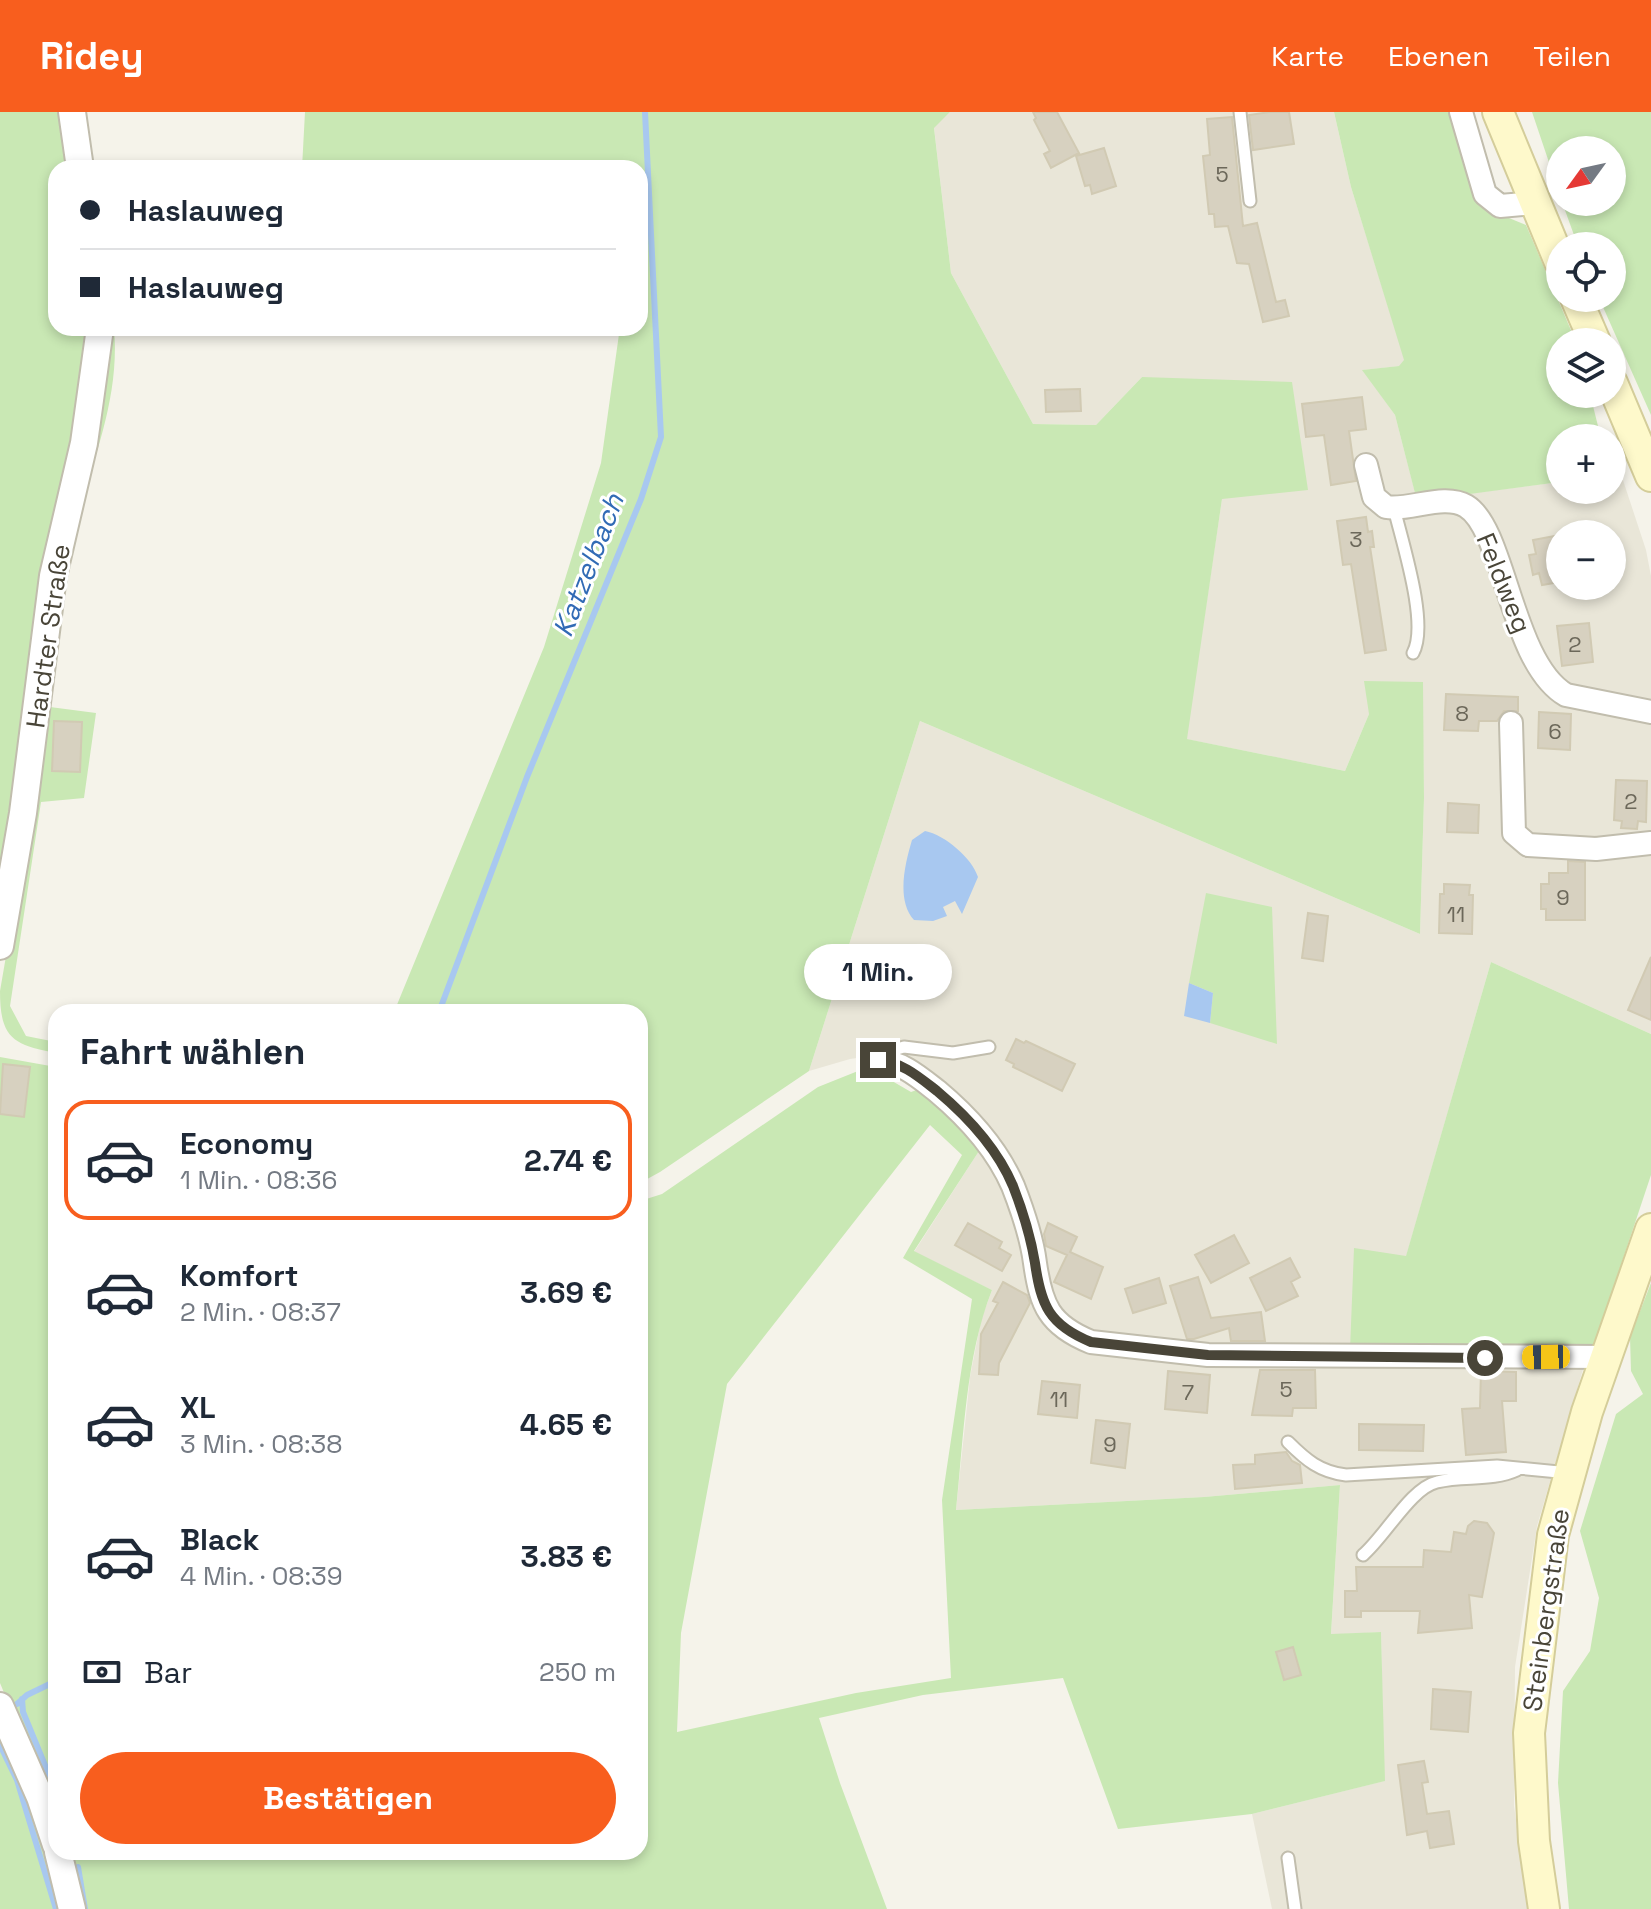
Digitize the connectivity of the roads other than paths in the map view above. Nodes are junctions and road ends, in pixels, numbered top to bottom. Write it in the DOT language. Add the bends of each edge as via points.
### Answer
graph roads {
  1 [pos="72,112"];
  2 [pos="1240,112"];
  3 [pos="1461,112"];
  4 [pos="1498,112"];
  5 [pos="79,160"];
  6 [pos="1250,201"];
  7 [pos="1534,203"];
  8 [pos="1547,232"];
  9 [pos="99,336"];
  10 [pos="1622,408"];
  11 [pos="1366,465"];
  12 [pos="1651,476"];
  13 [pos="1394,508"];
  14 [pos="1413,653"];
  15 [pos="1651,712"];
  16 [pos="1511,723"];
  17 [pos="1651,843"];
  18 [pos="0,946"];
  19 [pos="989,1047"];
  20 [pos="883,1061"];
  21 [pos="1651,1229"];
  22 [pos="1607,1357"];
  23 [pos="1288,1442"];
  24 [pos="1521,1468"];
  25 [pos="1570,1473"];
  26 [pos="1363,1555"];
  27 [pos="0,1706"];
  28 [pos="48,1821"];
  29 [pos="1288,1858"];
  30 [pos="60,1860"];
  31 [pos="72,1909"];
  32 [pos="1295,1909"];
  33 [pos="1544,1909"];
  1 -- 5 [label="street"];
  2 -- 6 [label="lane"];
  3 -- 7 [label="street" via="1485,194 1500,206"];
  4 -- 7 [label="main road"];
  7 -- 8 [label="main road"];
  9 -- 18 [label="street, Hardter Straße" via="84,443 53,576"];
  10 -- 12 [label="main road"];
  11 -- 13 [label="street" via="1374,497"];
  13 -- 14 [label="lane" via="1419,620"];
  13 -- 15 [label="street, Feldweg" via="1466,506 1489,540 1507,594 1548,681 1566,695"];
  16 -- 17 [label="street" via="1514,833 1520,840 1528,845 1596,849"];
  19 -- 20 [label="lane" via="953,1053 904,1047"];
  20 -- 22 [label="street" via="920,1077 994,1151 1012,1186 1040,1296 1078,1337 1208,1355"];
  21 -- 22 [label="main road, Steinbergstraße"];
  22 -- 25 [label="main road, Steinbergstraße"];
  23 -- 24 [label="lane" via="1327,1473"];
  24 -- 25 [label="lane"];
  24 -- 26 [label="lane" via="1498,1477 1436,1482 1409,1500"];
  25 -- 33 [label="main road, Steinbergstraße" via="1553,1535 1529,1733 1534,1841"];
  27 -- 28 [label="street"];
  29 -- 32 [label="lane"];
  30 -- 31 [label="street"];
}
